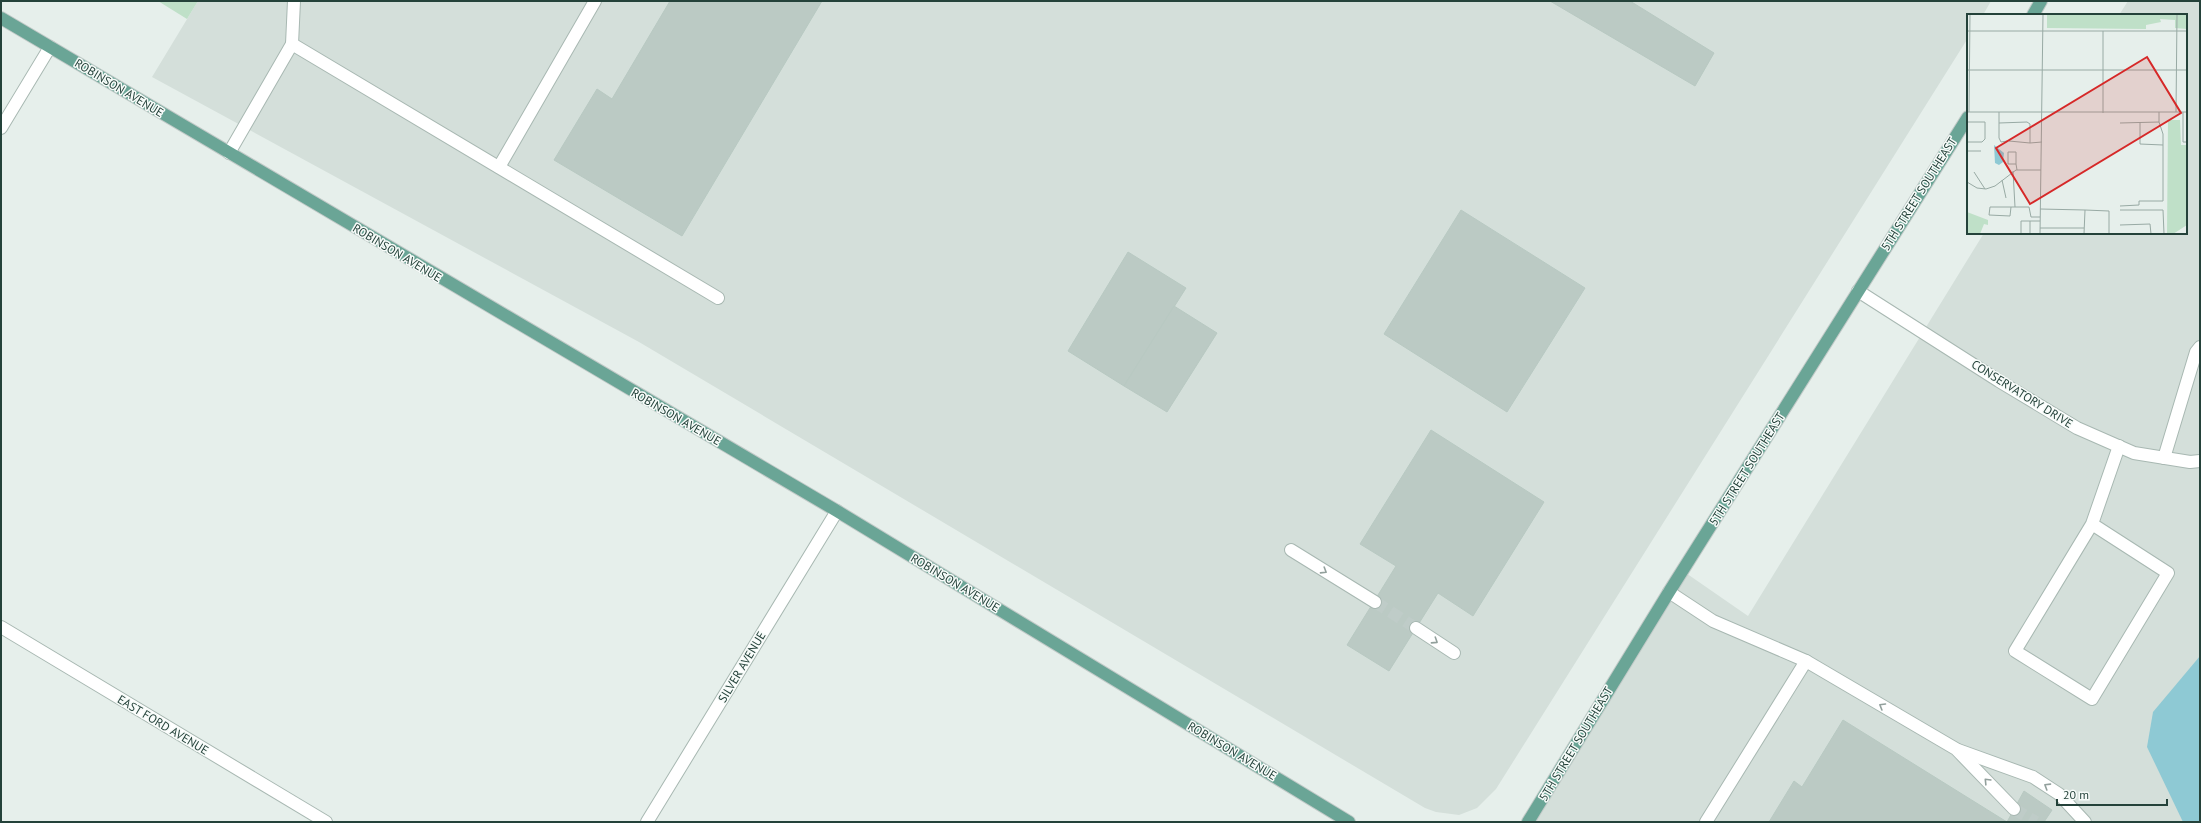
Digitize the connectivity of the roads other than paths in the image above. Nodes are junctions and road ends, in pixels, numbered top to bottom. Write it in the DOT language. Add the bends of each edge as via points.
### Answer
graph roads {
  1 [pos="294,1"];
  2 [pos="595,1"];
  3 [pos="2042,1"];
  4 [pos="2034,14"];
  5 [pos="1,18"];
  6 [pos="292,44"];
  7 [pos="50,47"];
  8 [pos="1967,119"];
  9 [pos="1,128"];
  10 [pos="229,153"];
  11 [pos="499,167"];
  12 [pos="1858,291"];
  13 [pos="718,298"];
  14 [pos="2200,346"];
  15 [pos="2118,446"];
  16 [pos="2164,458"];
  17 [pos="2200,461"];
  18 [pos="837,512"];
  19 [pos="2092,524"];
  20 [pos="1291,550"];
  21 [pos="1669,592"];
  22 [pos="1375,602"];
  23 [pos="1,627"];
  24 [pos="1416,628"];
  25 [pos="1454,653"];
  26 [pos="1806,661"];
  27 [pos="1956,749"];
  28 [pos="2014,809"];
  29 [pos="326,822"];
  30 [pos="647,822"];
  31 [pos="1349,822"];
  32 [pos="1528,822"];
  33 [pos="1706,822"];
  34 [pos="2085,822"];
  1 -- 6 [label="street"];
  2 -- 11 [label="street"];
  3 -- 4 [label="main road"];
  5 -- 7 [label="main road, ROBINSON AVENUE"];
  6 -- 10 [label="street"];
  6 -- 11 [label="street"];
  7 -- 9 [label="street"];
  7 -- 10 [label="main road, ROBINSON AVENUE"];
  8 -- 12 [label="main road, 5TH STREET SOUTHEAST"];
  10 -- 18 [label="main road, ROBINSON AVENUE"];
  11 -- 13 [label="street"];
  12 -- 15 [label="street, CONSERVATORY DRIVE" via="2077,428"];
  12 -- 21 [label="main road, 5TH STREET SOUTHEAST"];
  14 -- 16 [label="street"];
  15 -- 16 [label="street, CONSERVATORY DRIVE" via="2134,453"];
  15 -- 19 [label="street"];
  16 -- 17 [label="street, CONSERVATORY DRIVE"];
  18 -- 30 [label="street, SILVER AVENUE"];
  18 -- 31 [label="main road, ROBINSON AVENUE"];
  19 -- 19 [label="street" via="2168,573 2092,699 2015,651"];
  20 -- 22 [label="street, one-way"];
  21 -- 26 [label="street" via="1713,621"];
  21 -- 32 [label="main road, 5TH STREET SOUTHEAST"];
  23 -- 29 [label="street, EAST FORD AVENUE"];
  24 -- 25 [label="street, one-way"];
  27 -- 26 [label="street, one-way"];
  26 -- 33 [label="street"];
  28 -- 27 [label="street, one-way"];
  34 -- 27 [label="street, one-way" via="2060,794 2033,777"];
}
